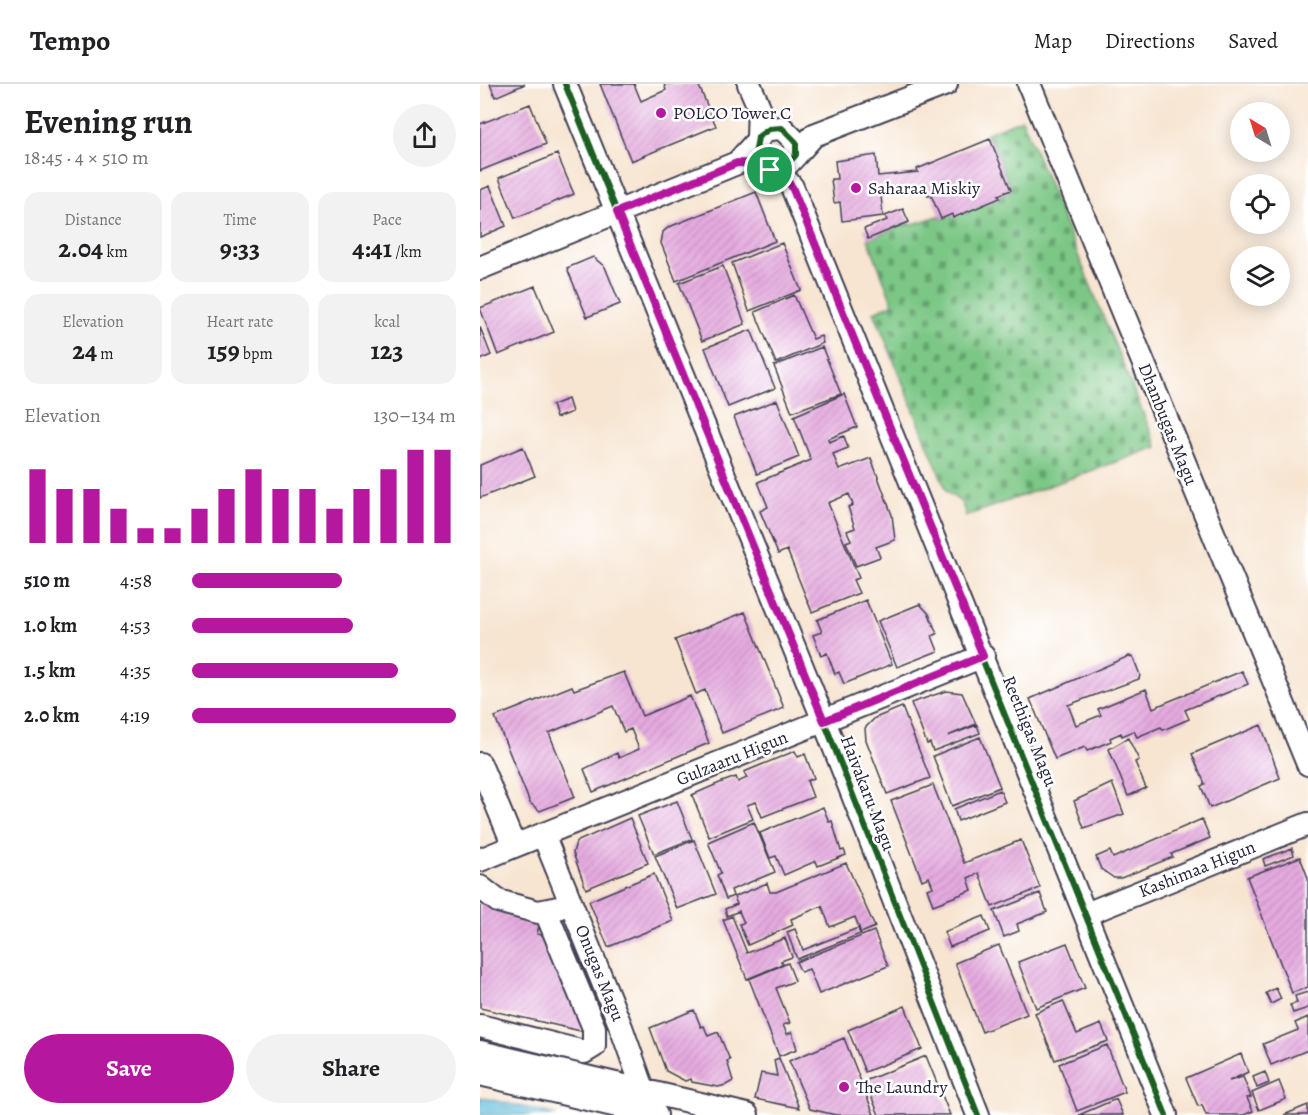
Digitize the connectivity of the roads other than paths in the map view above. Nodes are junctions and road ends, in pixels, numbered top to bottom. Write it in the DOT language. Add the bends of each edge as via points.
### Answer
graph roads {
  1 [pos="565,84"];
  2 [pos="749,84"];
  3 [pos="1029,84"];
  4 [pos="933,86"];
  5 [pos="759,107"];
  6 [pos="785,130"];
  7 [pos="814,135"];
  8 [pos="757,140"];
  9 [pos="796,155"];
  10 [pos="737,163"];
  11 [pos="767,168"];
  12 [pos="617,212"];
  13 [pos="480,267"];
  14 [pos="983,656"];
  15 [pos="824,721"];
  16 [pos="480,764"];
  17 [pos="1308,764"];
  18 [pos="1308,824"];
  19 [pos="543,834"];
  20 [pos="514,846"];
  21 [pos="480,860"];
  22 [pos="480,886"];
  23 [pos="571,903"];
  24 [pos="546,912"];
  25 [pos="1086,914"];
  26 [pos="480,1026"];
  27 [pos="480,1052"];
  28 [pos="480,1074"];
  29 [pos="643,1089"];
  30 [pos="654,1115"];
  31 [pos="747,1115"];
  32 [pos="978,1115"];
  33 [pos="1166,1115"];
  1 -- 12 [label="street, Haivakaru Magu"];
  2 -- 5 [label="street"];
  3 -- 17 [label="street, Dhanbugas Magu"];
  4 -- 7 [label="street"];
  5 -- 6 [label="street"];
  5 -- 8 [label="street"];
  6 -- 7 [label="street"];
  6 -- 8 [label="street" via="769,129"];
  6 -- 9 [label="street" via="796,142"];
  7 -- 9 [label="street"];
  8 -- 10 [label="street"];
  8 -- 11 [label="street" via="755,156"];
  9 -- 11 [label="street" via="783,169"];
  10 -- 11 [label="street"];
  10 -- 12 [label="street"];
  11 -- 14 [label="street, Reethigas Magu" via="788,180 792,187"];
  12 -- 13 [label="street"];
  12 -- 15 [label="street, Haivakaru Magu"];
  14 -- 15 [label="street, Gulzaaru Higun"];
  14 -- 25 [label="street, Reethigas Magu"];
  15 -- 19 [label="street, Gulzaaru Higun"];
  15 -- 32 [label="street, Haivakaru Magu"];
  16 -- 20 [label="street"];
  18 -- 25 [label="street, Kashimaa Higun"];
  19 -- 20 [label="street, Gulzaaru Higun"];
  19 -- 23 [label="street, Onugas Magu"];
  20 -- 21 [label="street, Gulzaaru Higun"];
  22 -- 24 [label="street" via="498,901"];
  23 -- 24 [label="street"];
  23 -- 29 [label="street, Onugas Magu"];
  24 -- 26 [label="street" via="594,1028 594,1046 584,1052"];
  25 -- 33 [label="street, Reethigas Magu"];
  27 -- 29 [label="street"];
  28 -- 30 [label="street"];
  29 -- 30 [label="street, Onugas Magu"];
  29 -- 31 [label="street"];
}
